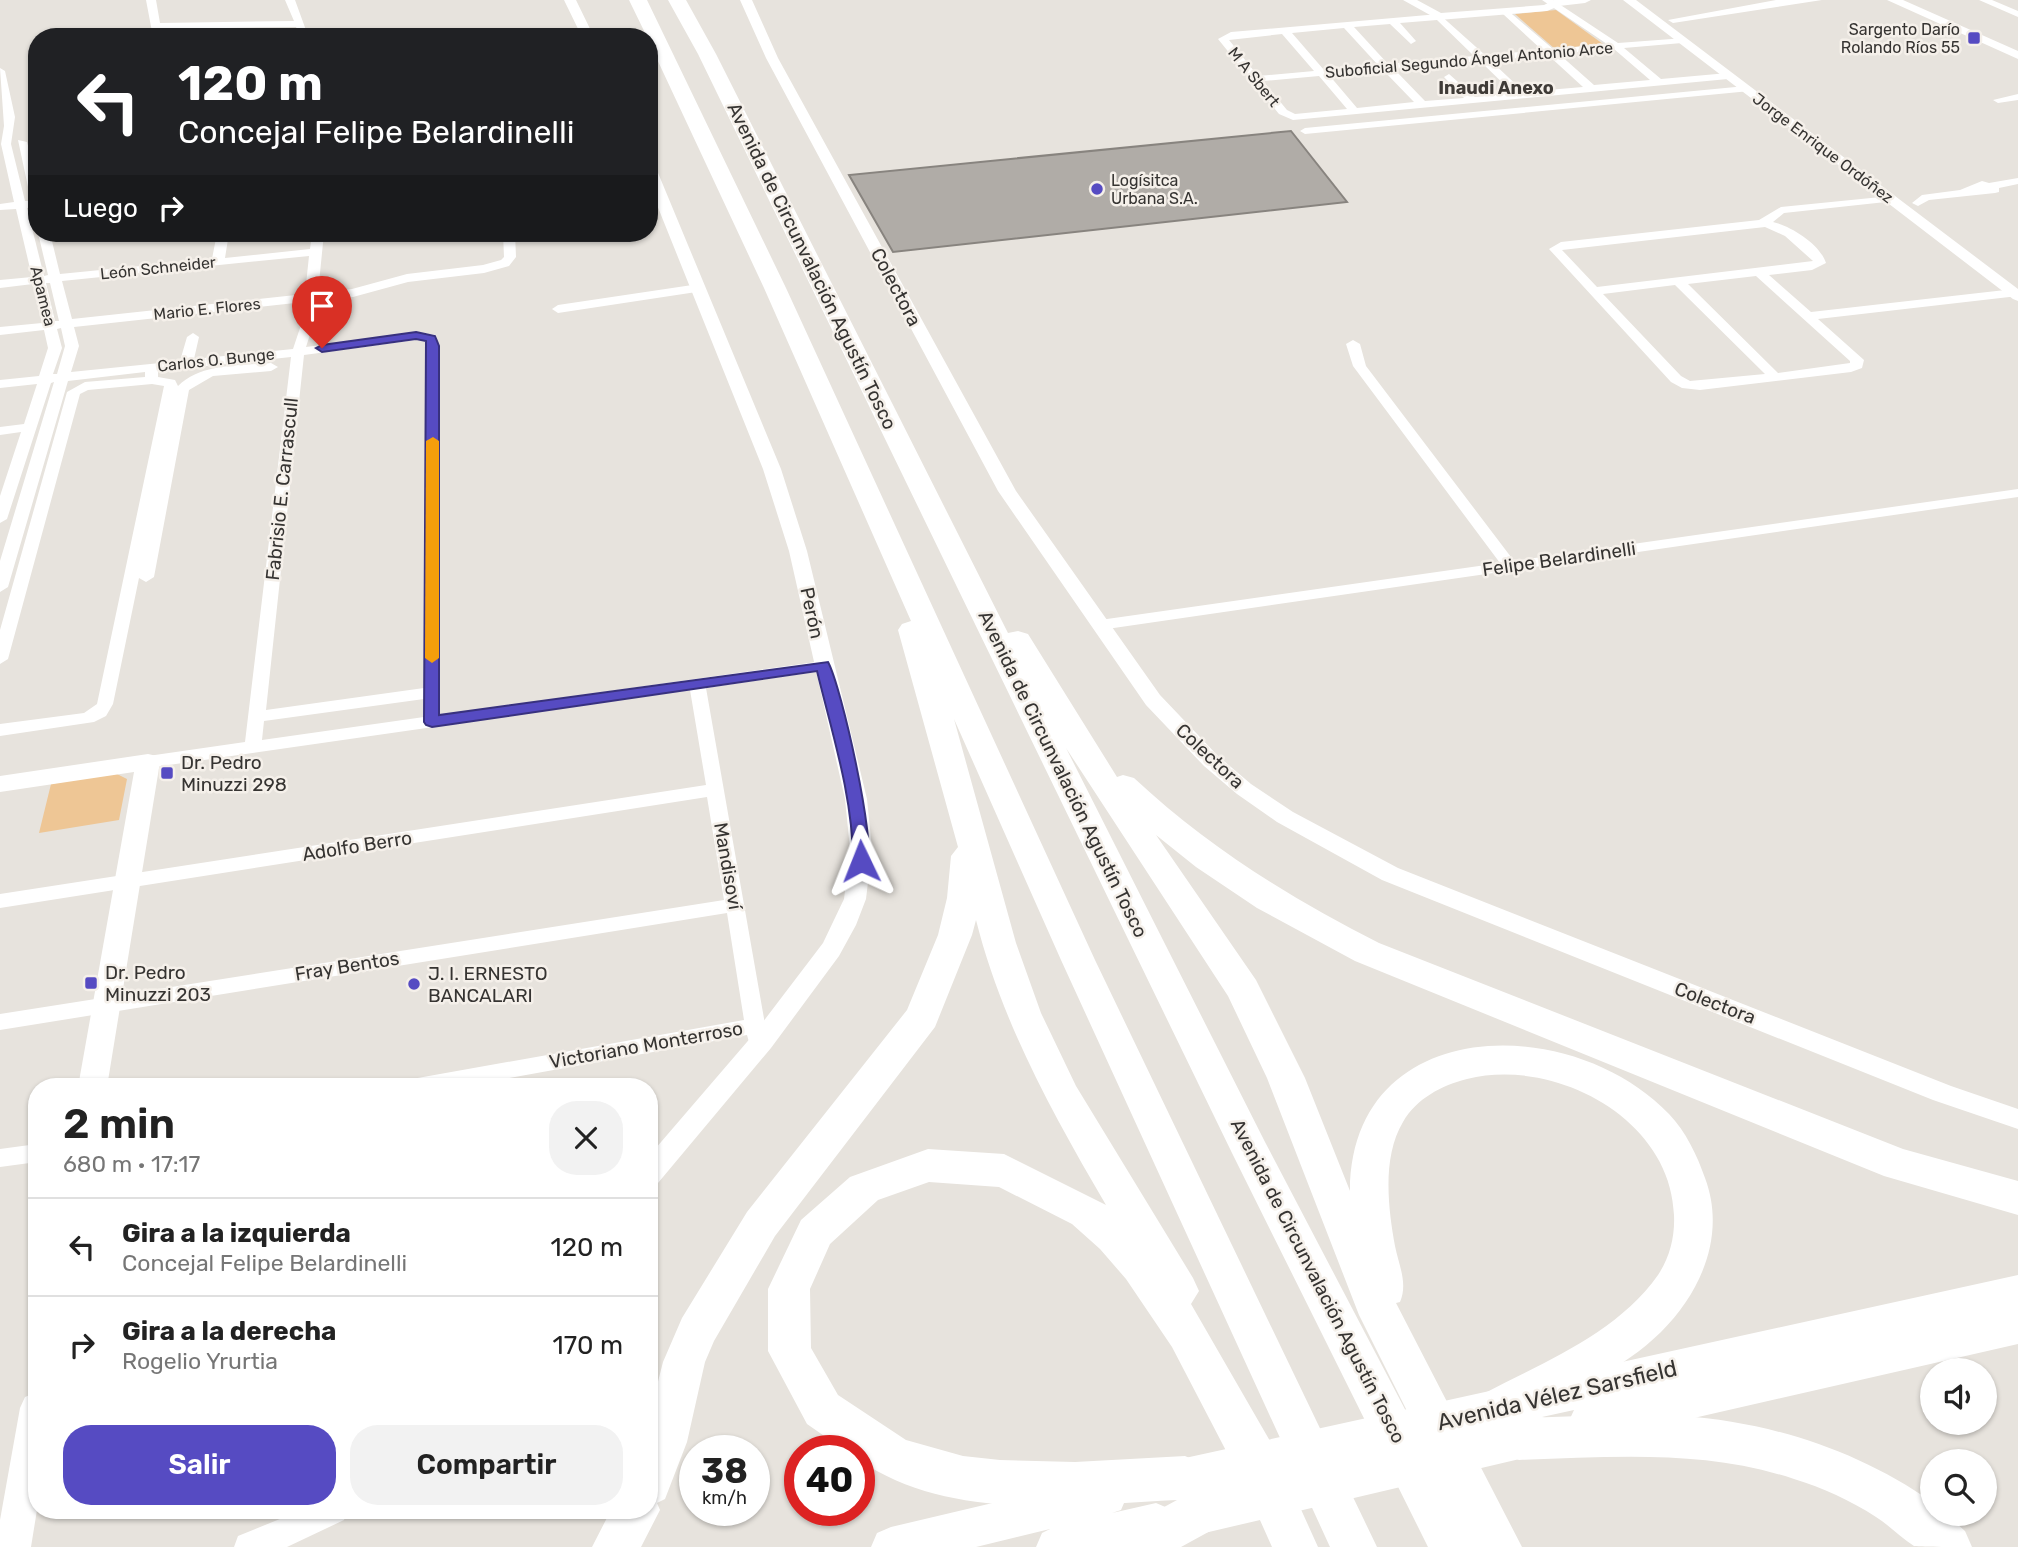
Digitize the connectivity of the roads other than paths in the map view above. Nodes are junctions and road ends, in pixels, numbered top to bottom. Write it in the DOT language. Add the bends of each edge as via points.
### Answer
graph roads {
  1 [pos="151,0"];
  2 [pos="290,0"];
  3 [pos="570,0"];
  4 [pos="627,0"];
  5 [pos="638,0"];
  6 [pos="677,0"];
  7 [pos="690,0"];
  8 [pos="746,0"];
  9 [pos="1409,0"];
  10 [pos="1585,0"];
  11 [pos="1629,0"];
  12 [pos="1793,0"];
  13 [pos="1817,0"];
  14 [pos="1893,0"];
  15 [pos="1984,0"];
  16 [pos="1550,2"];
  17 [pos="1751,7"];
  18 [pos="1506,12"];
  19 [pos="2018,14"];
  20 [pos="1438,17"];
  21 [pos="1674,20"];
  22 [pos="1392,21"];
  23 [pos="300,24"];
  24 [pos="1346,25"];
  25 [pos="156,28"];
  26 [pos="228,28"];
  27 [pos="302,28"];
  28 [pos="584,28"];
  29 [pos="643,28"];
  30 [pos="652,28"];
  31 [pos="1285,30"];
  32 [pos="658,40"];
  33 [pos="1682,40"];
  34 [pos="1412,41"];
  35 [pos="1616,46"];
  36 [pos="658,51"];
  37 [pos="1551,52"];
  38 [pos="707,54"];
  39 [pos="2018,55"];
  40 [pos="1483,58"];
  41 [pos="1387,67"];
  42 [pos="0,71"];
  43 [pos="1322,73"];
  44 [pos="676,76"];
  45 [pos="1728,76"];
  46 [pos="1449,78"];
  47 [pos="1255,79"];
  48 [pos="1658,82"];
  49 [pos="1592,89"];
  50 [pos="1746,89"];
  51 [pos="1521,95"];
  52 [pos="2018,97"];
  53 [pos="1998,100"];
  54 [pos="1473,101"];
  55 [pos="1423,106"];
  56 [pos="1355,112"];
  57 [pos="1305,131"];
  58 [pos="22,142"];
  59 [pos="28,142"];
  60 [pos="3,144"];
  61 [pos="28,166"];
  62 [pos="2018,181"];
  63 [pos="658,190"];
  64 [pos="1895,202"];
  65 [pos="0,207"];
  66 [pos="28,207"];
  67 [pos="22,209"];
  68 [pos="28,210"];
  69 [pos="0,214"];
  70 [pos="1763,223"];
  71 [pos="28,234"];
  72 [pos="30,242"];
  73 [pos="46,242"];
  74 [pos="221,242"];
  75 [pos="317,242"];
  76 [pos="509,242"];
  77 [pos="316,253"];
  78 [pos="218,262"];
  79 [pos="1759,272"];
  80 [pos="56,279"];
  81 [pos="39,280"];
  82 [pos="1678,281"];
  83 [pos="0,284"];
  84 [pos="699,288"];
  85 [pos="1594,291"];
  86 [pos="2016,294"];
  87 [pos="311,298"];
  88 [pos="558,309"];
  89 [pos="1808,316"];
  90 [pos="68,324"];
  91 [pos="51,325"];
  92 [pos="0,331"];
  93 [pos="193,337"];
  94 [pos="1353,344"];
  95 [pos="298,352"];
  96 [pos="186,364"];
  97 [pos="207,368"];
  98 [pos="271,368"];
  99 [pos="151,374"];
  100 [pos="63,377"];
  101 [pos="1775,377"];
  102 [pos="45,379"];
  103 [pos="0,384"];
  104 [pos="886,416"];
  105 [pos="30,427"];
  106 [pos="0,431"];
  107 [pos="2018,493"];
  108 [pos="0,519"];
  109 [pos="8,537"];
  110 [pos="888,540"];
  111 [pos="1510,566"];
  112 [pos="146,577"];
  113 [pos="0,587"];
  114 [pos="1101,625"];
  115 [pos="0,659"];
  116 [pos="823,666"];
  117 [pos="697,684"];
  118 [pos="432,692"];
  119 [pos="256,717"];
  120 [pos="432,722"];
  121 [pos="1069,726"];
  122 [pos="0,730"];
  123 [pos="253,747"];
  124 [pos="148,762"];
  125 [pos="0,784"];
  126 [pos="715,790"];
  127 [pos="969,826"];
  128 [pos="128,882"];
  129 [pos="0,901"];
  130 [pos="735,905"];
  131 [pos="107,1004"];
  132 [pos="0,1022"];
  133 [pos="757,1037"];
  134 [pos="94,1078"];
  135 [pos="474,1078"];
  136 [pos="2018,1119"];
  137 [pos="28,1154"];
  138 [pos="0,1158"];
  139 [pos="658,1164"];
  140 [pos="2018,1198"];
  141 [pos="2018,1293"];
  142 [pos="2018,1326"];
  143 [pos="1509,1423"];
  144 [pos="1442,1439"];
  145 [pos="658,1460"];
  146 [pos="1265,1481"];
  147 [pos="1191,1496"];
  148 [pos="28,1508"];
  149 [pos="316,1519"];
  150 [pos="632,1519"];
  151 [pos="13,1547"];
  152 [pos="249,1547"];
  153 [pos="615,1547"];
  154 [pos="891,1547"];
  155 [pos="1056,1547"];
  156 [pos="1136,1547"];
  157 [pos="1284,1547"];
  158 [pos="1295,1547"];
  159 [pos="1354,1547"];
  160 [pos="1452,1547"];
  161 [pos="1499,1547"];
  162 [pos="1511,1547"];
  163 [pos="1949,1547"];
  1 -- 25 [label="street"];
  2 -- 23 [label="street"];
  3 -- 28 [label="street"];
  4 -- 29 [label="highway"];
  5 -- 30 [label="highway, Avenida de Circunvalación Agustín Tosco"];
  6 -- 38 [label="highway, Avenida de Circunvalación Agustín Tosco"];
  7 -- 38 [label="highway"];
  8 -- 114 [label="street, Colectora" via="772,58 982,448"];
  9 -- 20 [label="street"];
  10 -- 16 [label="street"];
  11 -- 33 [label="street, Jorge Enrique Ordóñez"];
  12 -- 17 [label="street"];
  13 -- 17 [label="street"];
  14 -- 39 [label="street"];
  15 -- 19 [label="street"];
  16 -- 18 [label="street" via="1547,8"];
  16 -- 35 [label="street"];
  17 -- 21 [label="street"];
  18 -- 20 [label="street"];
  18 -- 37 [label="street"];
  20 -- 22 [label="street"];
  20 -- 40 [label="street"];
  22 -- 24 [label="street"];
  22 -- 34 [label="street"];
  23 -- 26 [label="street"];
  23 -- 27 [label="street"];
  24 -- 31 [label="street"];
  24 -- 41 [label="street"];
  31 -- 43 [label="street"];
  31 -- 47 [label="street, M A Sbert" via="1225,37"];
  32 -- 44 [label="highway, Avenida de Circunvalación Agustín Tosco"];
  33 -- 35 [label="street, Suboficial Segundo Ángel Antonio Arce"];
  33 -- 45 [label="street, Jorge Enrique Ordóñez"];
  35 -- 37 [label="street, Suboficial Segundo Ángel Antonio Arce"];
  35 -- 48 [label="street"];
  36 -- 44 [label="highway"];
  37 -- 40 [label="street, Suboficial Segundo Ángel Antonio Arce"];
  37 -- 49 [label="street"];
  38 -- 104 [label="highway, Avenida de Circunvalación Agustín Tosco"];
  40 -- 41 [label="street, Suboficial Segundo Ángel Antonio Arce"];
  40 -- 51 [label="street"];
  41 -- 43 [label="street, Suboficial Segundo Ángel Antonio Arce"];
  41 -- 55 [label="street"];
  42 -- 60 [label="street, Apamea" via="10,117 10,132"];
  43 -- 47 [label="street, Suboficial Segundo Ángel Antonio Arce"];
  43 -- 56 [label="street"];
  44 -- 110 [label="highway, Avenida de Circunvalación Agustín Tosco"];
  45 -- 48 [label="street"];
  45 -- 50 [label="street, Jorge Enrique Ordóñez"];
  46 -- 54 [label="street"];
  47 -- 56 [label="street, M A Sbert" via="1288,116"];
  48 -- 49 [label="street"];
  49 -- 51 [label="street"];
  50 -- 57 [label="street"];
  50 -- 64 [label="street, Jorge Enrique Ordóñez"];
  51 -- 54 [label="street"];
  52 -- 53 [label="street"];
  54 -- 55 [label="street"];
  55 -- 56 [label="street"];
  58 -- 59 [label="street"];
  58 -- 60 [label="street"];
  58 -- 61 [label="street"];
  60 -- 67 [label="street, Apamea"];
  62 -- 64 [label="street" via="1991,186 1993,191 1947,196 1935,202"];
  63 -- 84 [label="street, Perón"];
  64 -- 70 [label="street" via="1781,210"];
  64 -- 86 [label="street, Jorge Enrique Ordóñez"];
  65 -- 67 [label="street"];
  66 -- 67 [label="street"];
  67 -- 68 [label="street"];
  67 -- 69 [label="street"];
  67 -- 71 [label="street, Apamea"];
  70 -- 79 [label="street" via="1786,229 1820,262"];
  70 -- 85 [label="street" via="1556,247"];
  72 -- 81 [label="street, Apamea"];
  73 -- 80 [label="street, Apamea"];
  74 -- 78 [label="street"];
  75 -- 77 [label="street, Fabrisio E. Carrascull"];
  76 -- 87 [label="street, Mario E. Flores" via="510,257 495,267"];
  77 -- 78 [label="street, León Schneider"];
  77 -- 87 [label="street, Fabrisio E. Carrascull"];
  78 -- 80 [label="street, León Schneider"];
  79 -- 82 [label="street"];
  79 -- 89 [label="street"];
  80 -- 81 [label="street, León Schneider"];
  80 -- 90 [label="street, Apamea"];
  81 -- 83 [label="street, León Schneider"];
  81 -- 91 [label="street, Apamea"];
  82 -- 85 [label="street"];
  82 -- 101 [label="street"];
  84 -- 88 [label="street"];
  84 -- 116 [label="street, Perón" via="772,469 798,551"];
  85 -- 101 [label="street" via="1681,382 1700,386"];
  86 -- 89 [label="street"];
  87 -- 90 [label="street, Mario E. Flores"];
  87 -- 95 [label="street, Fabrisio E. Carrascull"];
  89 -- 101 [label="street" via="1857,360 1857,365"];
  90 -- 91 [label="street, Mario E. Flores"];
  90 -- 100 [label="street, Apamea" via="72,345"];
  91 -- 92 [label="street, Mario E. Flores"];
  91 -- 102 [label="street, Apamea" via="55,348"];
  93 -- 96 [label="street"];
  94 -- 111 [label="street" via="1360,366"];
  95 -- 97 [label="street, Carlos O. Bunge"];
  95 -- 118 [label="street, Carlos O. Bunge" via="416,336 431,338"];
  95 -- 119 [label="street, Fabrisio E. Carrascull"];
  96 -- 97 [label="street, Carlos O. Bunge"];
  96 -- 99 [label="street, Carlos O. Bunge"];
  97 -- 98 [label="street"];
  97 -- 112 [label="street" via="182,389"];
  99 -- 100 [label="street, Carlos O. Bunge"];
  99 -- 115 [label="street" via="74,392"];
  99 -- 122 [label="street" via="171,386 105,704 88,718"];
  100 -- 102 [label="street, Carlos O. Bunge"];
  100 -- 109 [label="street, Apamea"];
  102 -- 103 [label="street, Carlos O. Bunge"];
  102 -- 105 [label="street, Apamea"];
  104 -- 121 [label="highway" via="947,510"];
  104 -- 160 [label="highway, Avenida de Circunvalación Agustín Tosco"];
  105 -- 106 [label="street"];
  105 -- 108 [label="street, Apamea"];
  107 -- 111 [label="street, Felipe Belardinelli"];
  109 -- 113 [label="street, Apamea"];
  110 -- 127 [label="highway"];
  110 -- 159 [label="highway, Avenida de Circunvalación Agustín Tosco" via="1078,960"];
  111 -- 114 [label="street, Felipe Belardinelli"];
  114 -- 136 [label="street, Colectora" via="1153,700 1211,761 1285,817 1357,859 1942,1093"];
  116 -- 117 [label="street"];
  116 -- 133 [label="street, Perón" via="861,834 855,900 824,960"];
  117 -- 120 [label="street"];
  117 -- 126 [label="street, Mandisoví"];
  118 -- 119 [label="street"];
  118 -- 120 [label="street"];
  119 -- 123 [label="street, Fabrisio E. Carrascull"];
  120 -- 123 [label="street"];
  121 -- 140 [label="highway" via="1135,798 1184,841 1250,888 1324,930 1418,973 1898,1164"];
  121 -- 144 [label="highway" via="1217,949 1266,1035 1380,1315"];
  123 -- 124 [label="street"];
  124 -- 125 [label="main road"];
  124 -- 128 [label="main road"];
  126 -- 128 [label="street, Adolfo Berro"];
  126 -- 130 [label="street, Mandisoví"];
  127 -- 145 [label="highway" via="964,898 955,935 922,1017 761,1224 697,1331"];
  127 -- 146 [label="highway" via="999,943 1037,1045 1185,1304"];
  128 -- 129 [label="street, Adolfo Berro"];
  128 -- 131 [label="main road"];
  130 -- 131 [label="street, Fray Bentos"];
  130 -- 133 [label="street, Mandisoví"];
  131 -- 132 [label="street, Fray Bentos"];
  131 -- 134 [label="main road"];
  133 -- 135 [label="street, Victoriano Monterroso"];
  133 -- 139 [label="street, Perón"];
  137 -- 138 [label="street"];
  141 -- 143 [label="highway, Avenida Vélez Sarsfield"];
  142 -- 143 [label="highway, Avenida Vélez Sarsfield"];
  143 -- 144 [label="highway" via="1623,1338 1662,1301 1686,1266 1695,1207 1683,1165 1657,1127 1619,1094 1581,1074 1534,1061 1491,1059 1453,1066 1414,1086 1386,1117 1374,1150 1371,1189 1378,1258 1394,1318"];
  143 -- 147 [label="highway, Avenida Vélez Sarsfield"];
  143 -- 163 [label="highway" via="1720,1441 1788,1456 1819,1465 1882,1495"];
  144 -- 161 [label="highway"];
  144 -- 162 [label="highway"];
  146 -- 147 [label="highway" via="1197,1354 1141,1268 1115,1238 1056,1191 995,1166 936,1163 878,1181 854,1195 814,1233 800,1256 786,1300 790,1349 812,1397 849,1432 895,1458 982,1478"];
  146 -- 157 [label="highway"];
  146 -- 158 [label="highway"];
  147 -- 154 [label="main road, Avenida Vélez Sarsfield"];
  147 -- 155 [label="main road, Avenida Vélez Sarsfield"];
  147 -- 156 [label="highway"];
  148 -- 151 [label="main road"];
  149 -- 152 [label="street"];
  150 -- 153 [label="highway"];
}
